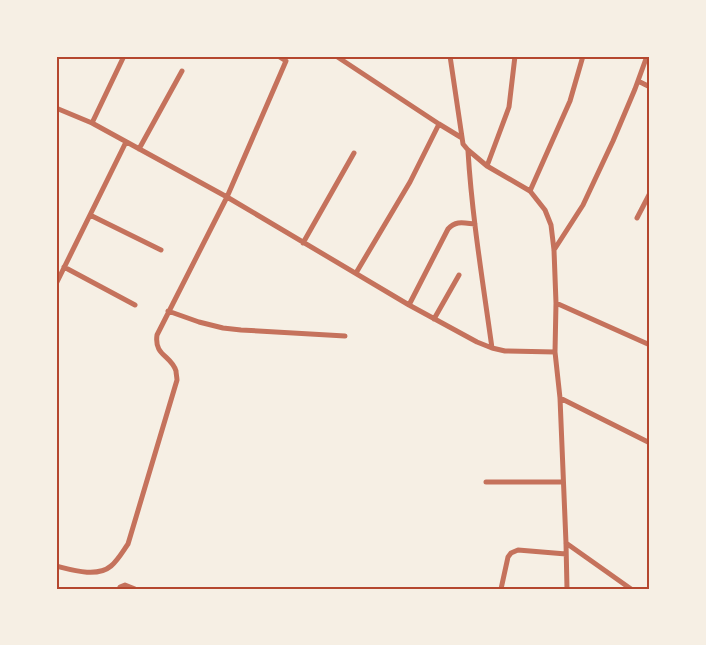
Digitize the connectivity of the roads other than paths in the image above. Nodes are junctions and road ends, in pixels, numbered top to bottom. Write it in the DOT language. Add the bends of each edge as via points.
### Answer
graph roads {
  1 [pos="124,56"];
  2 [pos="278,56"];
  3 [pos="450,56"];
  4 [pos="514,56"];
  5 [pos="583,56"];
  6 [pos="647,56"];
  7 [pos="338,57"];
  8 [pos="287,58"];
  9 [pos="182,71"];
  10 [pos="638,82"];
  11 [pos="650,87"];
  12 [pos="56,108"];
  13 [pos="92,123"];
  14 [pos="438,124"];
  15 [pos="462,138"];
  16 [pos="126,142"];
  17 [pos="139,149"];
  18 [pos="468,150"];
  19 [pos="354,153"];
  20 [pos="487,166"];
  21 [pos="530,191"];
  22 [pos="650,193"];
  23 [pos="227,196"];
  24 [pos="90,215"];
  25 [pos="637,218"];
  26 [pos="475,224"];
  27 [pos="303,243"];
  28 [pos="161,250"];
  29 [pos="554,250"];
  30 [pos="64,267"];
  31 [pos="356,273"];
  32 [pos="459,275"];
  33 [pos="56,284"];
  34 [pos="556,303"];
  35 [pos="135,305"];
  36 [pos="409,305"];
  37 [pos="168,311"];
  38 [pos="434,319"];
  39 [pos="345,336"];
  40 [pos="650,345"];
  41 [pos="492,348"];
  42 [pos="555,352"];
  43 [pos="560,398"];
  44 [pos="650,442"];
  45 [pos="486,482"];
  46 [pos="563,482"];
  47 [pos="566,543"];
  48 [pos="566,554"];
  49 [pos="56,566"];
  50 [pos="119,589"];
  51 [pos="135,589"];
  52 [pos="501,589"];
  53 [pos="567,589"];
  54 [pos="631,589"];
  1 -- 13 [label="street"];
  2 -- 8 [label="street"];
  3 -- 15 [label="street"];
  4 -- 20 [label="street" via="509,108"];
  5 -- 21 [label="street" via="570,101"];
  6 -- 10 [label="street"];
  7 -- 14 [label="street"];
  8 -- 23 [label="street"];
  9 -- 17 [label="street"];
  10 -- 11 [label="street"];
  10 -- 29 [label="street" via="583,206"];
  12 -- 13 [label="street"];
  13 -- 16 [label="street"];
  14 -- 15 [label="street"];
  14 -- 31 [label="street" via="410,182"];
  15 -- 18 [label="street"];
  16 -- 17 [label="street"];
  16 -- 24 [label="street"];
  17 -- 23 [label="street"];
  18 -- 20 [label="street"];
  18 -- 26 [label="street"];
  19 -- 27 [label="street"];
  20 -- 21 [label="street"];
  21 -- 29 [label="street" via="545,210 551,225"];
  22 -- 25 [label="street"];
  23 -- 27 [label="street"];
  23 -- 37 [label="street"];
  24 -- 28 [label="street"];
  24 -- 30 [label="street"];
  26 -- 36 [label="street" via="452,224"];
  26 -- 41 [label="street"];
  27 -- 31 [label="street"];
  29 -- 34 [label="street"];
  30 -- 33 [label="street"];
  30 -- 35 [label="street"];
  31 -- 36 [label="street"];
  32 -- 38 [label="street"];
  34 -- 40 [label="street"];
  34 -- 42 [label="street"];
  36 -- 38 [label="street"];
  37 -- 39 [label="street" via="223,328"];
  37 -- 49 [label="street" via="156,342 158,350 173,366 177,380 128,544 118,559 99,572"];
  38 -- 41 [label="street"];
  41 -- 42 [label="street"];
  42 -- 43 [label="street"];
  43 -- 44 [label="street"];
  43 -- 46 [label="street"];
  45 -- 46 [label="street"];
  46 -- 47 [label="street"];
  47 -- 48 [label="street"];
  47 -- 54 [label="street"];
  48 -- 52 [label="street" via="518,550 510,553"];
  48 -- 53 [label="street"];
  50 -- 51 [label="street" via="125,585"];
}
